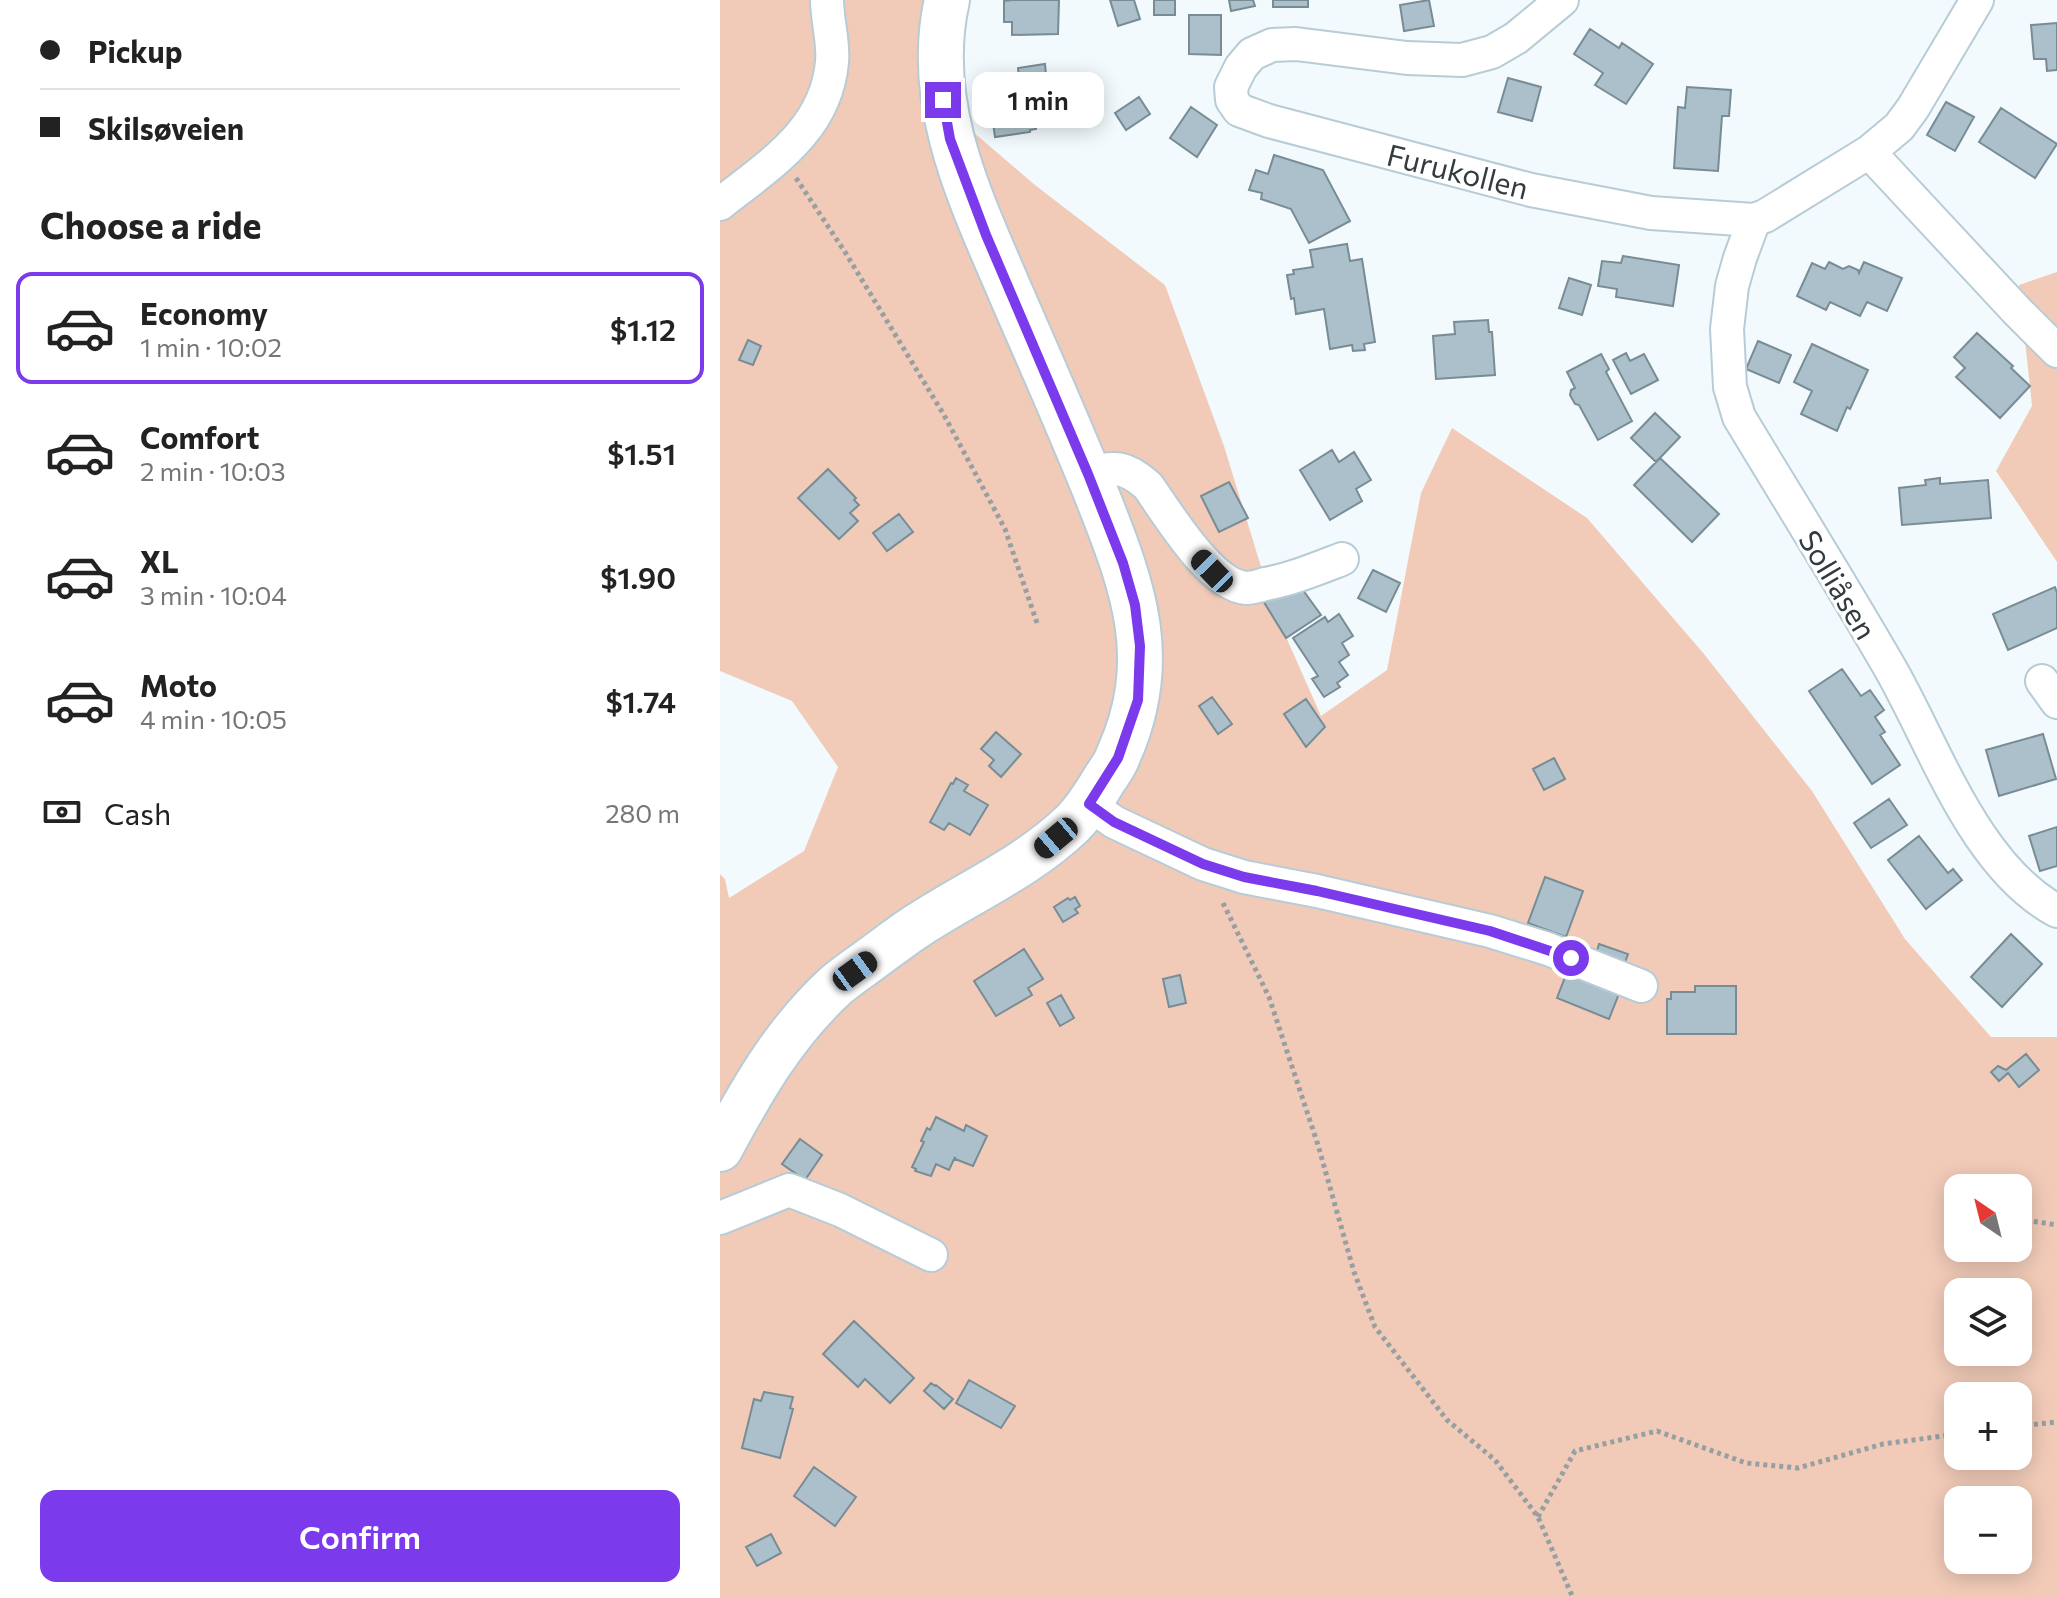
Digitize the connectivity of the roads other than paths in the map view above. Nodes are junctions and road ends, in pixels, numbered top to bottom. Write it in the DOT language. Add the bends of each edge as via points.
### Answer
graph roads {
  1 [pos="827,0"];
  2 [pos="947,0"];
  3 [pos="1562,0"];
  4 [pos="1977,0"];
  5 [pos="1869,152"];
  6 [pos="720,204"];
  7 [pos="1754,220"];
  8 [pos="2057,351"];
  9 [pos="1088,474"];
  10 [pos="1342,559"];
  11 [pos="1089,804"];
  12 [pos="2057,911"];
  13 [pos="1641,986"];
  14 [pos="720,1149"];
  15 [pos="720,1218"];
  16 [pos="931,1255"];
  1 -- 6 [label="street" via="833,61 812,122 791,147"];
  2 -- 9 [label="main road" via="940,56 950,139"];
  3 -- 7 [label="street, Furukollen" via="1516,38 1462,60 1272,45 1252,54 1241,67 1231,87 1232,100 1239,110 1269,121 1531,190 1651,213"];
  4 -- 5 [label="street" via="1913,108"];
  5 -- 7 [label="street"];
  5 -- 8 [label="street"];
  7 -- 12 [label="street, Solliåsen" via="1732,286 1727,329 1730,387 1739,417 1891,671 1967,817 2009,873"];
  9 -- 10 [label="street" via="1112,467 1137,476 1200,558 1233,584 1247,588 1294,578"];
  9 -- 11 [label="main road" via="1123,563 1140,646 1138,700 1118,758"];
  11 -- 13 [label="street" via="1114,822 1203,864 1490,931"];
  11 -- 14 [label="main road" via="1038,853 915,927 836,985 788,1035"];
  15 -- 16 [label="street" via="789,1190"];
}
